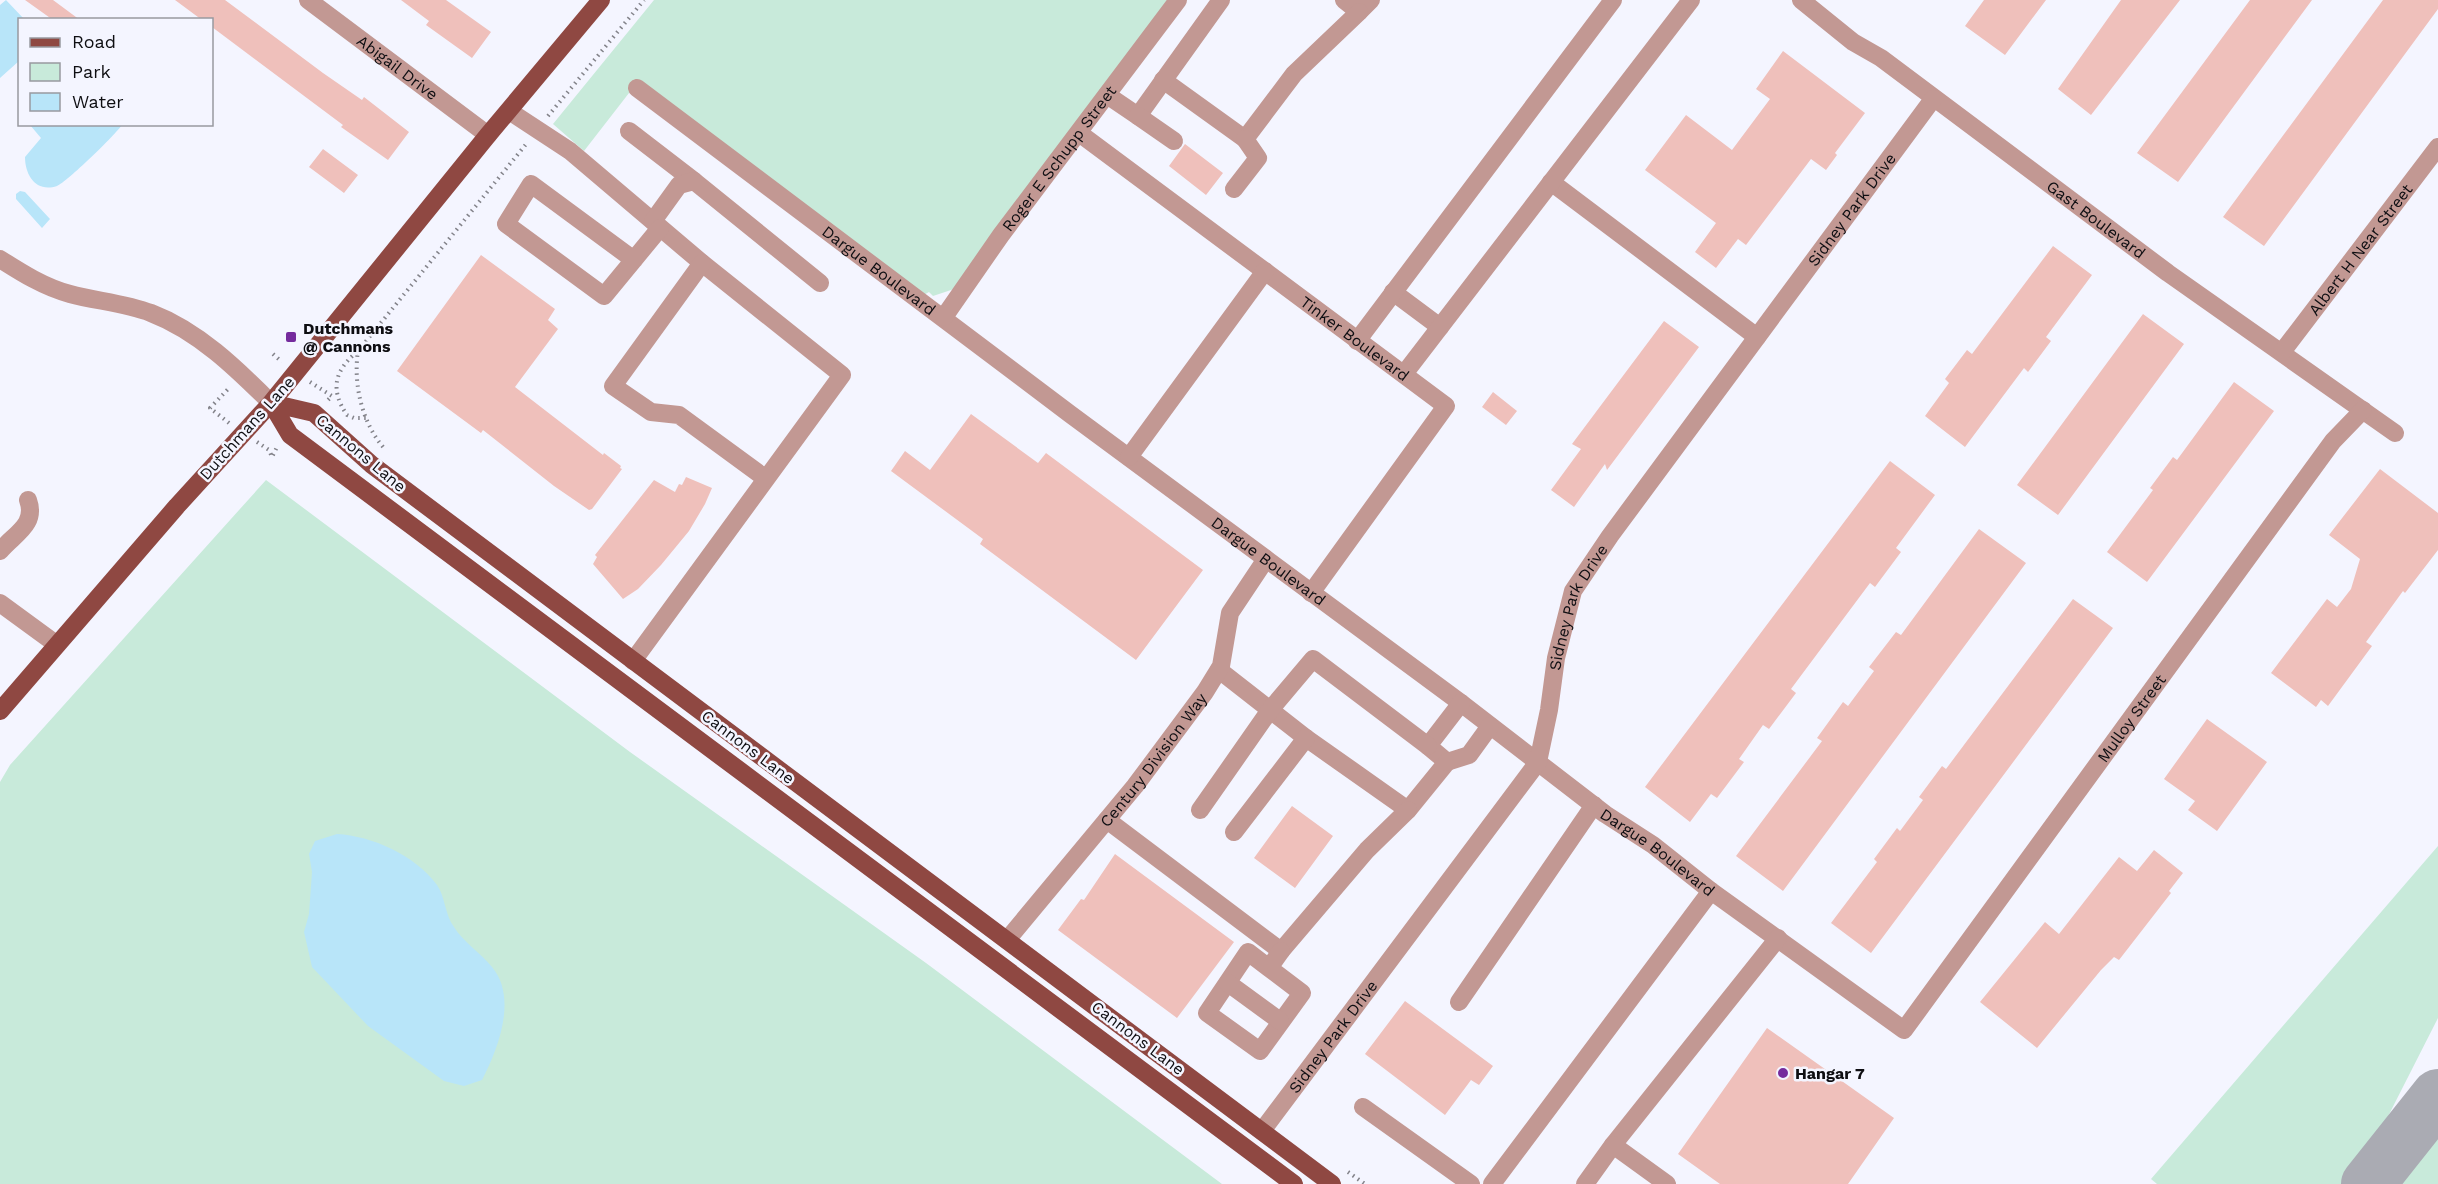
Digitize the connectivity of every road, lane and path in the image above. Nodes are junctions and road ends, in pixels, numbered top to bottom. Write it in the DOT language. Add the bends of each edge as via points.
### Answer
graph roads {
  1 [pos="308,0"];
  2 [pos="601,0"];
  3 [pos="644,0"];
  4 [pos="1178,0"];
  5 [pos="1221,0"];
  6 [pos="1344,0"];
  7 [pos="1613,0"];
  8 [pos="1691,0"];
  9 [pos="1801,0"];
  10 [pos="1365,6"];
  11 [pos="1163,80"];
  12 [pos="637,88"];
  13 [pos="1107,95"];
  14 [pos="1933,99"];
  15 [pos="509,111"];
  16 [pos="1138,116"];
  17 [pos="537,130"];
  18 [pos="629,131"];
  19 [pos="1079,133"];
  20 [pos="489,135"];
  21 [pos="1245,139"];
  22 [pos="1174,141"];
  23 [pos="2438,147"];
  24 [pos="694,181"];
  25 [pos="1551,182"];
  26 [pos="1234,189"];
  27 [pos="657,225"];
  28 [pos="0,259"];
  29 [pos="634,260"];
  30 [pos="702,263"];
  31 [pos="1265,271"];
  32 [pos="820,284"];
  33 [pos="1393,292"];
  34 [pos="944,317"];
  35 [pos="1440,327"];
  36 [pos="1757,337"];
  37 [pos="1357,340"];
  38 [pos="358,351"];
  39 [pos="2282,352"];
  40 [pos="242,374"];
  41 [pos="1404,374"];
  42 [pos="337,394"];
  43 [pos="332,396"];
  44 [pos="272,403"];
  45 [pos="2363,410"];
  46 [pos="366,418"];
  47 [pos="243,432"];
  48 [pos="2395,433"];
  49 [pos="389,454"];
  50 [pos="1129,458"];
  51 [pos="765,478"];
  52 [pos="28,500"];
  53 [pos="0,551"];
  54 [pos="1266,560"];
  55 [pos="1311,593"];
  56 [pos="0,603"];
  57 [pos="56,644"];
  58 [pos="633,661"];
  59 [pos="1219,670"];
  60 [pos="1461,703"];
  61 [pos="1270,710"];
  62 [pos="0,711"];
  63 [pos="1490,726"];
  64 [pos="1306,738"];
  65 [pos="1428,746"];
  66 [pos="1447,762"];
  67 [pos="1538,762"];
  68 [pos="1594,805"];
  69 [pos="1200,810"];
  70 [pos="1408,810"];
  71 [pos="1107,820"];
  72 [pos="1234,832"];
  73 [pos="1711,891"];
  74 [pos="1778,938"];
  75 [pos="1007,940"];
  76 [pos="1281,951"];
  77 [pos="992,960"];
  78 [pos="1269,968"];
  79 [pos="1228,983"];
  80 [pos="1459,1002"];
  81 [pos="1280,1021"];
  82 [pos="1904,1030"];
  83 [pos="1363,1107"];
  84 [pos="1262,1131"];
  85 [pos="1613,1145"];
  86 [pos="1246,1149"];
  87 [pos="1294,1184"];
  88 [pos="1332,1184"];
  89 [pos="1471,1184"];
  90 [pos="1492,1184"];
  91 [pos="1585,1184"];
  92 [pos="1667,1184"];
  1 -- 20 [label="street, Abigail Drive"];
  2 -- 15 [label="main road, Dutchmans Lane"];
  3 -- 17 [label="path"];
  4 -- 13 [label="street, Roger E Schupp Street"];
  5 -- 11 [label="street"];
  6 -- 10 [label="street"];
  7 -- 33 [label="street"];
  8 -- 25 [label="street"];
  9 -- 14 [label="street, Gast Boulevard"];
  10 -- 21 [label="street" via="1294,74"];
  11 -- 16 [label="street"];
  11 -- 21 [label="street"];
  12 -- 34 [label="street, Dargue Boulevard"];
  13 -- 16 [label="street"];
  13 -- 19 [label="street, Roger E Schupp Street"];
  14 -- 36 [label="street, Sidney Park Drive"];
  14 -- 39 [label="street, Gast Boulevard"];
  15 -- 17 [label="street"];
  15 -- 20 [label="main road, Dutchmans Lane"];
  16 -- 22 [label="street"];
  17 -- 27 [label="street" via="570,152"];
  17 -- 38 [label="path"];
  18 -- 24 [label="street"];
  19 -- 31 [label="street, Tinker Boulevard"];
  19 -- 34 [label="street, Roger E Schupp Street"];
  20 -- 44 [label="main road, Dutchmans Lane"];
  21 -- 26 [label="street" via="1258,158"];
  23 -- 39 [label="street, Albert H Near Street"];
  24 -- 27 [label="street" via="679,185"];
  24 -- 32 [label="street"];
  25 -- 35 [label="street"];
  25 -- 36 [label="street"];
  27 -- 29 [label="street"];
  27 -- 30 [label="street"];
  28 -- 40 [label="street" via="36,282 69,294 149,312 176,324"];
  29 -- 29 [label="street" via="604,296 506,224 531,184"];
  30 -- 51 [label="street" via="842,375"];
  30 -- 51 [label="street" via="613,386 651,412 680,415"];
  31 -- 37 [label="street, Tinker Boulevard"];
  31 -- 50 [label="street"];
  33 -- 35 [label="street"];
  33 -- 37 [label="street"];
  34 -- 50 [label="street, Dargue Boulevard"];
  35 -- 41 [label="street"];
  36 -- 67 [label="street, Sidney Park Drive" via="1573,591 1556,658"];
  37 -- 41 [label="street, Tinker Boulevard"];
  38 -- 42 [label="path" via="339,372"];
  38 -- 46 [label="path" via="355,368"];
  39 -- 45 [label="street, Gast Boulevard"];
  40 -- 44 [label="street"];
  40 -- 47 [label="path" via="210,408"];
  41 -- 55 [label="street, Tinker Boulevard" via="1446,406"];
  42 -- 43 [label="path"];
  42 -- 46 [label="path" via="347,415"];
  44 -- 47 [label="main road, Dutchmans Lane"];
  44 -- 58 [label="main road, Cannons Lane" via="314,413 372,465"];
  44 -- 77 [label="main road, Cannons Lane" via="290,435"];
  45 -- 48 [label="street, Gast Boulevard"];
  45 -- 82 [label="street, Mulloy Street" via="2333,441"];
  46 -- 49 [label="path"];
  47 -- 57 [label="main road, Dutchmans Lane"];
  50 -- 54 [label="street, Dargue Boulevard"];
  51 -- 58 [label="street"];
  52 -- 53 [label="street" via="32,510 29,522"];
  54 -- 55 [label="street, Dargue Boulevard"];
  54 -- 59 [label="street, Century Division Way" via="1230,613"];
  55 -- 60 [label="street, Dargue Boulevard"];
  56 -- 57 [label="street"];
  57 -- 62 [label="main road, Dutchmans Lane"];
  58 -- 75 [label="main road, Cannons Lane"];
  59 -- 61 [label="street"];
  59 -- 71 [label="street, Century Division Way"];
  60 -- 63 [label="street, Dargue Boulevard"];
  60 -- 65 [label="street"];
  61 -- 64 [label="street"];
  61 -- 65 [label="street" via="1313,659"];
  61 -- 69 [label="street"];
  63 -- 66 [label="street" via="1469,755"];
  63 -- 67 [label="street, Dargue Boulevard"];
  64 -- 70 [label="street"];
  64 -- 72 [label="street"];
  65 -- 66 [label="street"];
  66 -- 70 [label="street"];
  67 -- 68 [label="street, Dargue Boulevard"];
  67 -- 84 [label="street, Sidney Park Drive"];
  68 -- 73 [label="street, Dargue Boulevard"];
  68 -- 80 [label="street"];
  70 -- 76 [label="street" via="1367,850"];
  71 -- 75 [label="street, Century Division Way"];
  71 -- 76 [label="street"];
  73 -- 74 [label="street, Dargue Boulevard"];
  73 -- 90 [label="street"];
  74 -- 82 [label="street, Dargue Boulevard"];
  74 -- 85 [label="street"];
  75 -- 77 [label="main road"];
  75 -- 84 [label="main road, Cannons Lane"];
  76 -- 78 [label="street"];
  77 -- 86 [label="main road, Cannons Lane"];
  78 -- 79 [label="street" via="1248,952"];
  78 -- 81 [label="street" via="1302,993"];
  79 -- 81 [label="street"];
  79 -- 81 [label="street" via="1207,1013 1260,1051"];
  83 -- 89 [label="street"];
  84 -- 86 [label="main road"];
  84 -- 88 [label="main road, Cannons Lane"];
  85 -- 91 [label="street"];
  85 -- 92 [label="street"];
  86 -- 87 [label="main road, Cannons Lane"];
}
